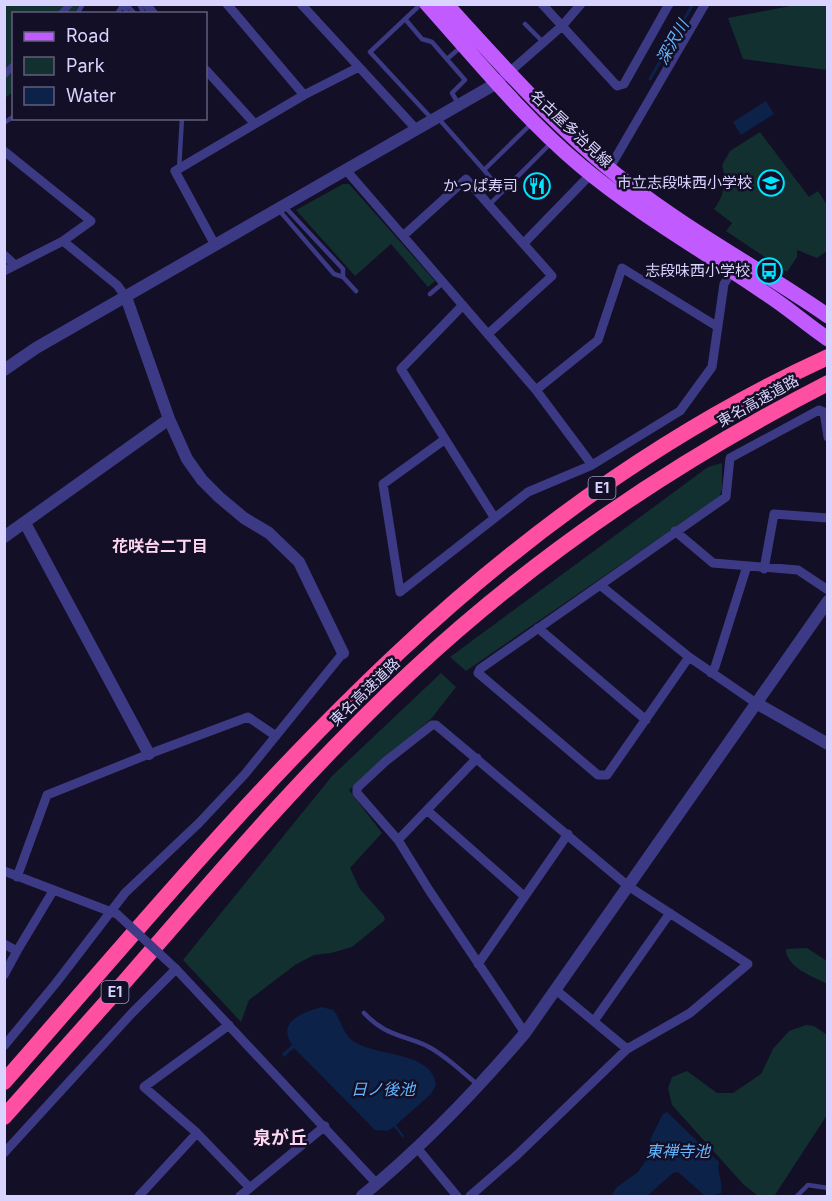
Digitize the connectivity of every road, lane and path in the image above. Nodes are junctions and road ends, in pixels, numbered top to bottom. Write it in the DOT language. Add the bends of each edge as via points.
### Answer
graph roads {
  1 [pos="228,4"];
  2 [pos="301,4"];
  3 [pos="421,4"];
  4 [pos="427,4"];
  5 [pos="446,4"];
  6 [pos="542,4"];
  7 [pos="581,4"];
  8 [pos="669,4"];
  9 [pos="705,4"];
  10 [pos="405,20"];
  11 [pos="525,24"];
  12 [pos="562,27"];
  13 [pos="544,44"];
  14 [pos="463,45"];
  15 [pos="447,59"];
  16 [pos="359,67"];
  17 [pos="207,71"];
  18 [pos="503,79"];
  19 [pos="304,96"];
  20 [pos="459,106"];
  21 [pos="436,119"];
  22 [pos="182,120"];
  23 [pos="534,122"];
  24 [pos="255,124"];
  25 [pos="417,130"];
  26 [pos="553,141"];
  27 [pos="4,151"];
  28 [pos="179,169"];
  29 [pos="609,169"];
  30 [pos="346,170"];
  31 [pos="484,171"];
  32 [pos="591,174"];
  33 [pos="502,192"];
  34 [pos="489,205"];
  35 [pos="281,208"];
  36 [pos="403,236"];
  37 [pos="63,241"];
  38 [pos="524,243"];
  39 [pos="215,245"];
  40 [pos="4,255"];
  41 [pos="15,265"];
  42 [pos="4,271"];
  43 [pos="732,271"];
  44 [pos="343,277"];
  45 [pos="444,282"];
  46 [pos="356,291"];
  47 [pos="430,294"];
  48 [pos="126,297"];
  49 [pos="463,305"];
  50 [pos="828,316"];
  51 [pos="718,327"];
  52 [pos="488,334"];
  53 [pos="827,344"];
  54 [pos="4,370"];
  55 [pos="828,383"];
  56 [pos="536,390"];
  57 [pos="169,419"];
  58 [pos="828,437"];
  59 [pos="444,440"];
  60 [pos="592,465"];
  61 [pos="494,517"];
  62 [pos="828,518"];
  63 [pos="25,523"];
  64 [pos="675,531"];
  65 [pos="4,537"];
  66 [pos="747,566"];
  67 [pos="764,569"];
  68 [pos="600,585"];
  69 [pos="828,590"];
  70 [pos="828,601"];
  71 [pos="538,628"];
  72 [pos="343,653"];
  73 [pos="688,657"];
  74 [pos="711,673"];
  75 [pos="756,703"];
  76 [pos="646,720"];
  77 [pos="276,736"];
  78 [pos="828,744"];
  79 [pos="149,754"];
  80 [pos="477,758"];
  81 [pos="428,811"];
  82 [pos="568,834"];
  83 [pos="398,840"];
  84 [pos="4,871"];
  85 [pos="17,877"];
  86 [pos="628,886"];
  87 [pos="53,891"];
  88 [pos="524,896"];
  89 [pos="670,912"];
  90 [pos="114,913"];
  91 [pos="4,944"];
  92 [pos="17,951"];
  93 [pos="478,964"];
  94 [pos="176,969"];
  95 [pos="4,975"];
  96 [pos="556,990"];
  97 [pos="364,1013"];
  98 [pos="594,1021"];
  99 [pos="229,1025"];
  100 [pos="525,1033"];
  101 [pos="4,1046"];
  102 [pos="627,1049"];
  103 [pos="4,1082"];
  104 [pos="480,1086"];
  105 [pos="4,1117"];
  106 [pos="325,1126"];
  107 [pos="197,1133"];
  108 [pos="418,1149"];
  109 [pos="4,1153"];
  110 [pos="377,1184"];
  111 [pos="250,1188"];
  112 [pos="828,1188"];
  113 [pos="139,1197"];
  114 [pos="240,1197"];
  115 [pos="362,1197"];
  116 [pos="458,1197"];
  117 [pos="470,1197"];
  118 [pos="797,1197"];
  1 -- 19 [label="street"];
  2 -- 16 [label="street"];
  3 -- 10 [label="lane"];
  4 -- 14 [label="main road, 名古屋多治見線"];
  5 -- 18 [label="main road, 名古屋多治見線"];
  6 -- 12 [label="street"];
  7 -- 12 [label="street"];
  8 -- 12 [label="street" via="624,84 617,86"];
  9 -- 29 [label="street"];
  10 -- 15 [label="lane"];
  10 -- 21 [label="lane" via="370,52"];
  11 -- 13 [label="lane"];
  12 -- 13 [label="street"];
  13 -- 18 [label="street"];
  14 -- 15 [label="lane"];
  14 -- 18 [label="main road, 名古屋多治見線"];
  15 -- 20 [label="lane" via="465,80 452,93"];
  16 -- 19 [label="street"];
  16 -- 25 [label="street"];
  17 -- 24 [label="street"];
  18 -- 20 [label="street"];
  18 -- 23 [label="main road, 名古屋多治見線"];
  18 -- 29 [label="main road, 名古屋多治見線"];
  19 -- 24 [label="street"];
  20 -- 21 [label="street"];
  21 -- 25 [label="street"];
  21 -- 31 [label="lane"];
  22 -- 28 [label="lane"];
  23 -- 26 [label="main road, 名古屋多治見線"];
  23 -- 31 [label="lane"];
  24 -- 28 [label="street"];
  25 -- 30 [label="street"];
  26 -- 32 [label="main road, 名古屋多治見線"];
  26 -- 33 [label="lane"];
  27 -- 37 [label="street" via="92,221"];
  28 -- 39 [label="street" via="175,171"];
  29 -- 50 [label="main road, 名古屋多治見線"];
  30 -- 35 [label="street"];
  30 -- 36 [label="street"];
  31 -- 33 [label="lane"];
  32 -- 38 [label="street"];
  32 -- 43 [label="main road, 名古屋多治見線"];
  33 -- 34 [label="lane"];
  34 -- 36 [label="street" via="466,179"];
  34 -- 38 [label="street"];
  35 -- 39 [label="street"];
  35 -- 44 [label="lane" via="334,274"];
  35 -- 44 [label="lane" via="343,269"];
  36 -- 45 [label="street"];
  37 -- 41 [label="street"];
  37 -- 48 [label="street"];
  38 -- 52 [label="street" via="552,276"];
  39 -- 48 [label="street"];
  40 -- 41 [label="street"];
  41 -- 42 [label="street"];
  43 -- 51 [label="street" via="724,284"];
  43 -- 53 [label="main road, 名古屋多治見線"];
  44 -- 46 [label="lane"];
  45 -- 47 [label="lane"];
  45 -- 49 [label="street"];
  48 -- 54 [label="street"];
  48 -- 57 [label="street"];
  49 -- 52 [label="street"];
  49 -- 59 [label="street" via="401,369"];
  51 -- 56 [label="street" via="622,268 598,340"];
  51 -- 60 [label="street" via="712,367 680,411"];
  52 -- 56 [label="street"];
  53 -- 103 [label="highway, 東名高速道路 / E1" via="802,369 669,443 603,487 469,590 398,652 208,849"];
  55 -- 105 [label="highway, 東名高速道路 / E1" via="634,496 536,568 412,670 291,792"];
  56 -- 60 [label="street"];
  57 -- 63 [label="street"];
  57 -- 72 [label="street" via="187,459 202,480 299,562"];
  58 -- 64 [label="street" via="824,412 819,410 730,458 726,497"];
  59 -- 61 [label="street"];
  59 -- 61 [label="street" via="383,484 400,592"];
  60 -- 61 [label="street" via="528,492"];
  62 -- 67 [label="street" via="774,514"];
  63 -- 65 [label="street"];
  63 -- 79 [label="street"];
  64 -- 66 [label="street" via="713,563"];
  64 -- 68 [label="street"];
  66 -- 67 [label="street"];
  66 -- 74 [label="street"];
  67 -- 69 [label="street" via="798,570"];
  68 -- 71 [label="street"];
  68 -- 73 [label="street"];
  70 -- 75 [label="street"];
  71 -- 76 [label="street"];
  71 -- 76 [label="street" via="478,673 598,775 607,775"];
  72 -- 77 [label="street"];
  73 -- 74 [label="street"];
  73 -- 76 [label="street"];
  74 -- 75 [label="street"];
  75 -- 78 [label="street"];
  75 -- 86 [label="street"];
  77 -- 79 [label="street" via="248,717"];
  77 -- 90 [label="street" via="245,774 125,893"];
  79 -- 85 [label="street" via="47,795"];
  80 -- 81 [label="street"];
  80 -- 82 [label="street"];
  80 -- 83 [label="street" via="432,725 357,788 357,793"];
  81 -- 83 [label="street"];
  81 -- 88 [label="street"];
  82 -- 86 [label="street"];
  82 -- 88 [label="street"];
  83 -- 93 [label="street"];
  84 -- 85 [label="street"];
  85 -- 87 [label="street"];
  86 -- 89 [label="street"];
  86 -- 96 [label="street"];
  87 -- 90 [label="street"];
  87 -- 92 [label="street"];
  88 -- 93 [label="street"];
  89 -- 98 [label="street"];
  89 -- 102 [label="street" via="748,964 690,1012"];
  90 -- 94 [label="street, bridge"];
  90 -- 101 [label="street"];
  91 -- 92 [label="street"];
  92 -- 95 [label="street"];
  93 -- 100 [label="street"];
  94 -- 99 [label="street"];
  94 -- 109 [label="street"];
  96 -- 98 [label="street"];
  96 -- 100 [label="street"];
  97 -- 104 [label="lane" via="389,1033 436,1051"];
  98 -- 102 [label="street"];
  99 -- 106 [label="street"];
  99 -- 107 [label="street" via="144,1086"];
  100 -- 104 [label="street"];
  102 -- 117 [label="street"];
  104 -- 108 [label="street"];
  106 -- 110 [label="street"];
  106 -- 111 [label="street"];
  107 -- 111 [label="street"];
  107 -- 113 [label="street"];
  108 -- 110 [label="street"];
  108 -- 116 [label="street"];
  110 -- 115 [label="street"];
  111 -- 114 [label="street"];
  112 -- 118 [label="lane" via="808,1185"];
}
